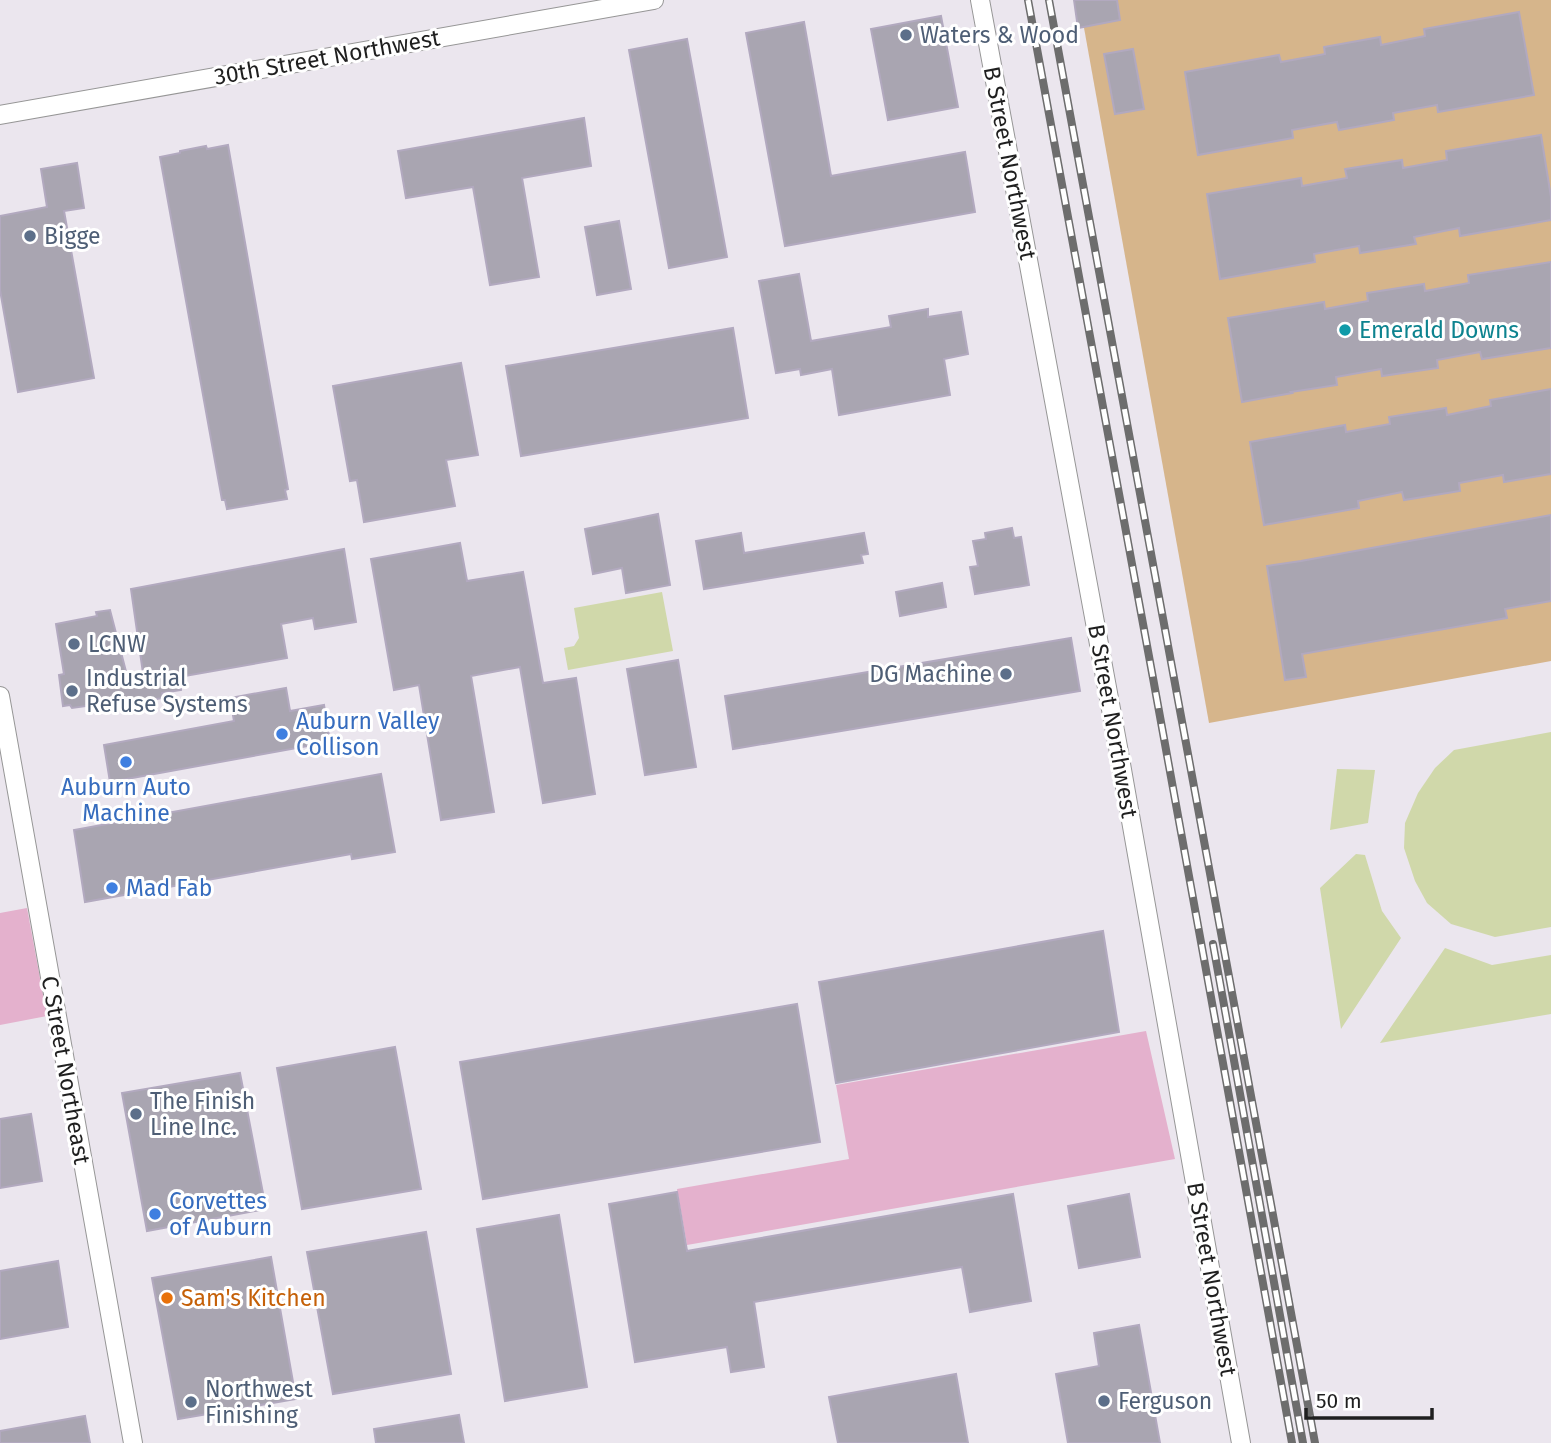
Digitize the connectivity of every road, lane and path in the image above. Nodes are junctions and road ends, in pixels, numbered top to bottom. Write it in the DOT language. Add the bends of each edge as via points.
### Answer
graph roads {
  1 [pos="654,0"];
  2 [pos="980,0"];
  3 [pos="0,115"];
  4 [pos="0,696"];
  5 [pos="133,1443"];
  6 [pos="1241,1443"];
  1 -- 3 [label="street, 30th Street Northwest"];
  2 -- 6 [label="street, B Street Northwest"];
  4 -- 5 [label="street, C Street Northeast"];
}
